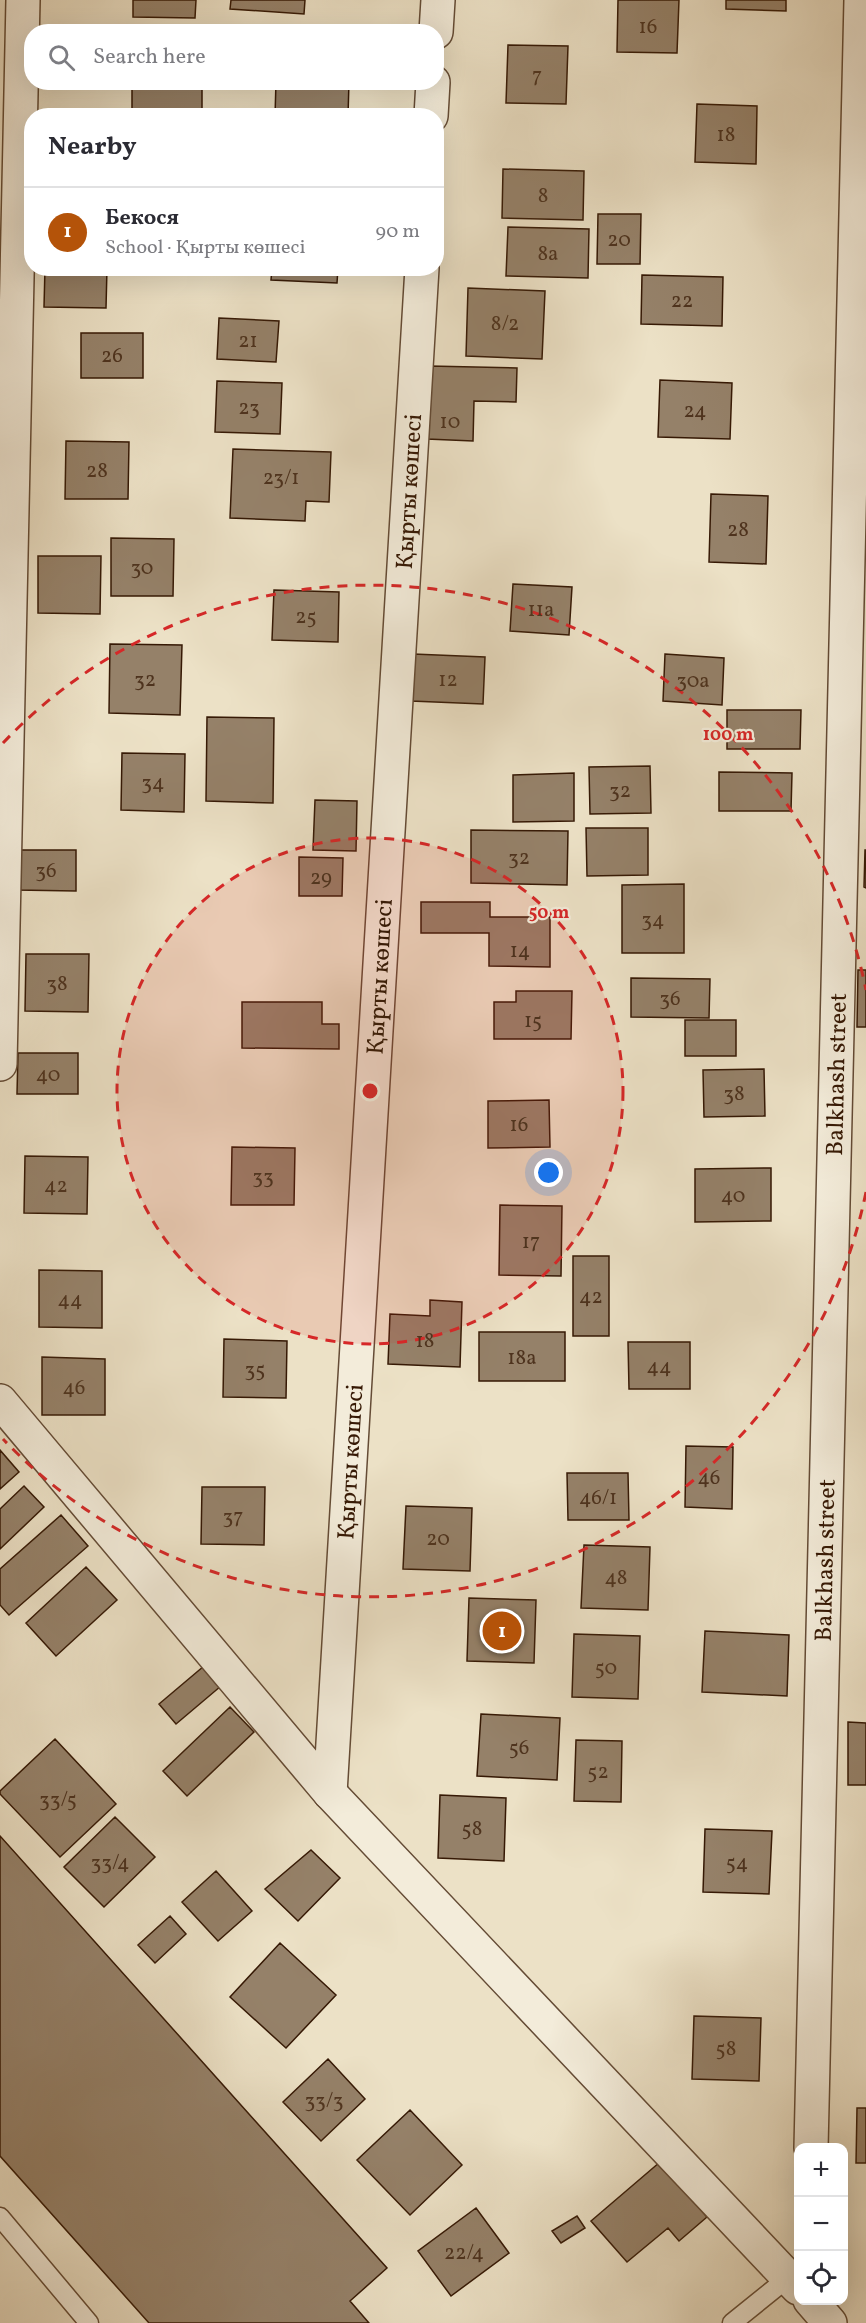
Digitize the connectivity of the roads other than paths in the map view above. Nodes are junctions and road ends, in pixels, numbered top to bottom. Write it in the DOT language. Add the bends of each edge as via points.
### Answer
graph roads {
  1 [pos="23,0"];
  2 [pos="438,0"];
  3 [pos="861,0"];
  4 [pos="436,24"];
  5 [pos="433,90"];
  6 [pos="431,108"];
  7 [pos="422,276"];
  8 [pos="0,1064"];
  9 [pos="0,1401"];
  10 [pos="330,1793"];
  11 [pos="812,2143"];
  12 [pos="0,2217"];
  13 [pos="794,2276"];
  14 [pos="794,2284"];
  15 [pos="817,2305"];
  16 [pos="89,2323"];
  17 [pos="732,2323"];
  18 [pos="830,2323"];
  1 -- 8 [label="street"];
  2 -- 4 [label="street"];
  3 -- 11 [label="street, Balkhash street"];
  5 -- 6 [label="street"];
  7 -- 10 [label="street, Қырты көшесі"];
  9 -- 10 [label="street"];
  10 -- 13 [label="street"];
  12 -- 16 [label="lane"];
  14 -- 17 [label="lane"];
  15 -- 18 [label="street"];
}
